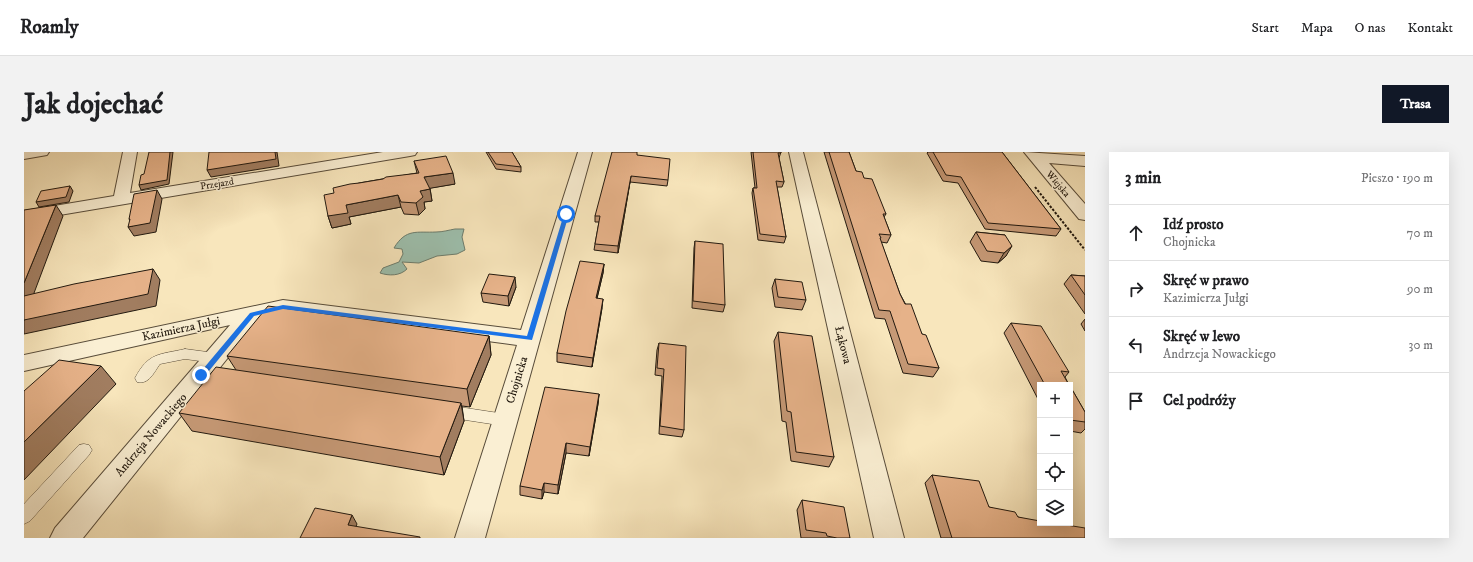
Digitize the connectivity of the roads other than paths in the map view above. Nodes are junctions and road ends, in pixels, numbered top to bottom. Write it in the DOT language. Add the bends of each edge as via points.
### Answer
graph roads {
  1 [pos="42,152"];
  2 [pos="130,152"];
  3 [pos="410,152"];
  4 [pos="585,152"];
  5 [pos="796,152"];
  6 [pos="24,154"];
  7 [pos="376,155"];
  8 [pos="1034,155"];
  9 [pos="1085,162"];
  10 [pos="121,200"];
  11 [pos="1085,215"];
  12 [pos="24,216"];
  13 [pos="252,314"];
  14 [pos="530,339"];
  15 [pos="68,354"];
  16 [pos="24,363"];
  17 [pos="52,369"];
  18 [pos="211,370"];
  19 [pos="142,378"];
  20 [pos="435,409"];
  21 [pos="506,420"];
  22 [pos="84,450"];
  23 [pos="24,516"];
  24 [pos="474,537"];
  25 [pos="65,538"];
  26 [pos="889,538"];
  1 -- 6 [label="street"];
  2 -- 10 [label="street"];
  3 -- 7 [label="street, Przejazd"];
  4 -- 14 [label="street, Chojnicka"];
  5 -- 26 [label="street, Łąkowa"];
  7 -- 10 [label="street, Przejazd"];
  8 -- 9 [label="street"];
  8 -- 11 [label="street, Wiejska"];
  10 -- 12 [label="street, Przejazd"];
  13 -- 14 [label="street, Kazimierza Jułgi" via="283,307"];
  13 -- 15 [label="street, Kazimierza Jułgi"];
  13 -- 18 [label="street, Andrzeja Nowackiego"];
  14 -- 21 [label="street, Chojnicka"];
  15 -- 16 [label="street, Kazimierza Jułgi"];
  15 -- 17 [label="lane"];
  18 -- 19 [label="lane" via="185,354 156,360"];
  18 -- 25 [label="street, Andrzeja Nowackiego"];
  20 -- 21 [label="lane"];
  21 -- 24 [label="street, Chojnicka"];
  22 -- 23 [label="lane"];
}
